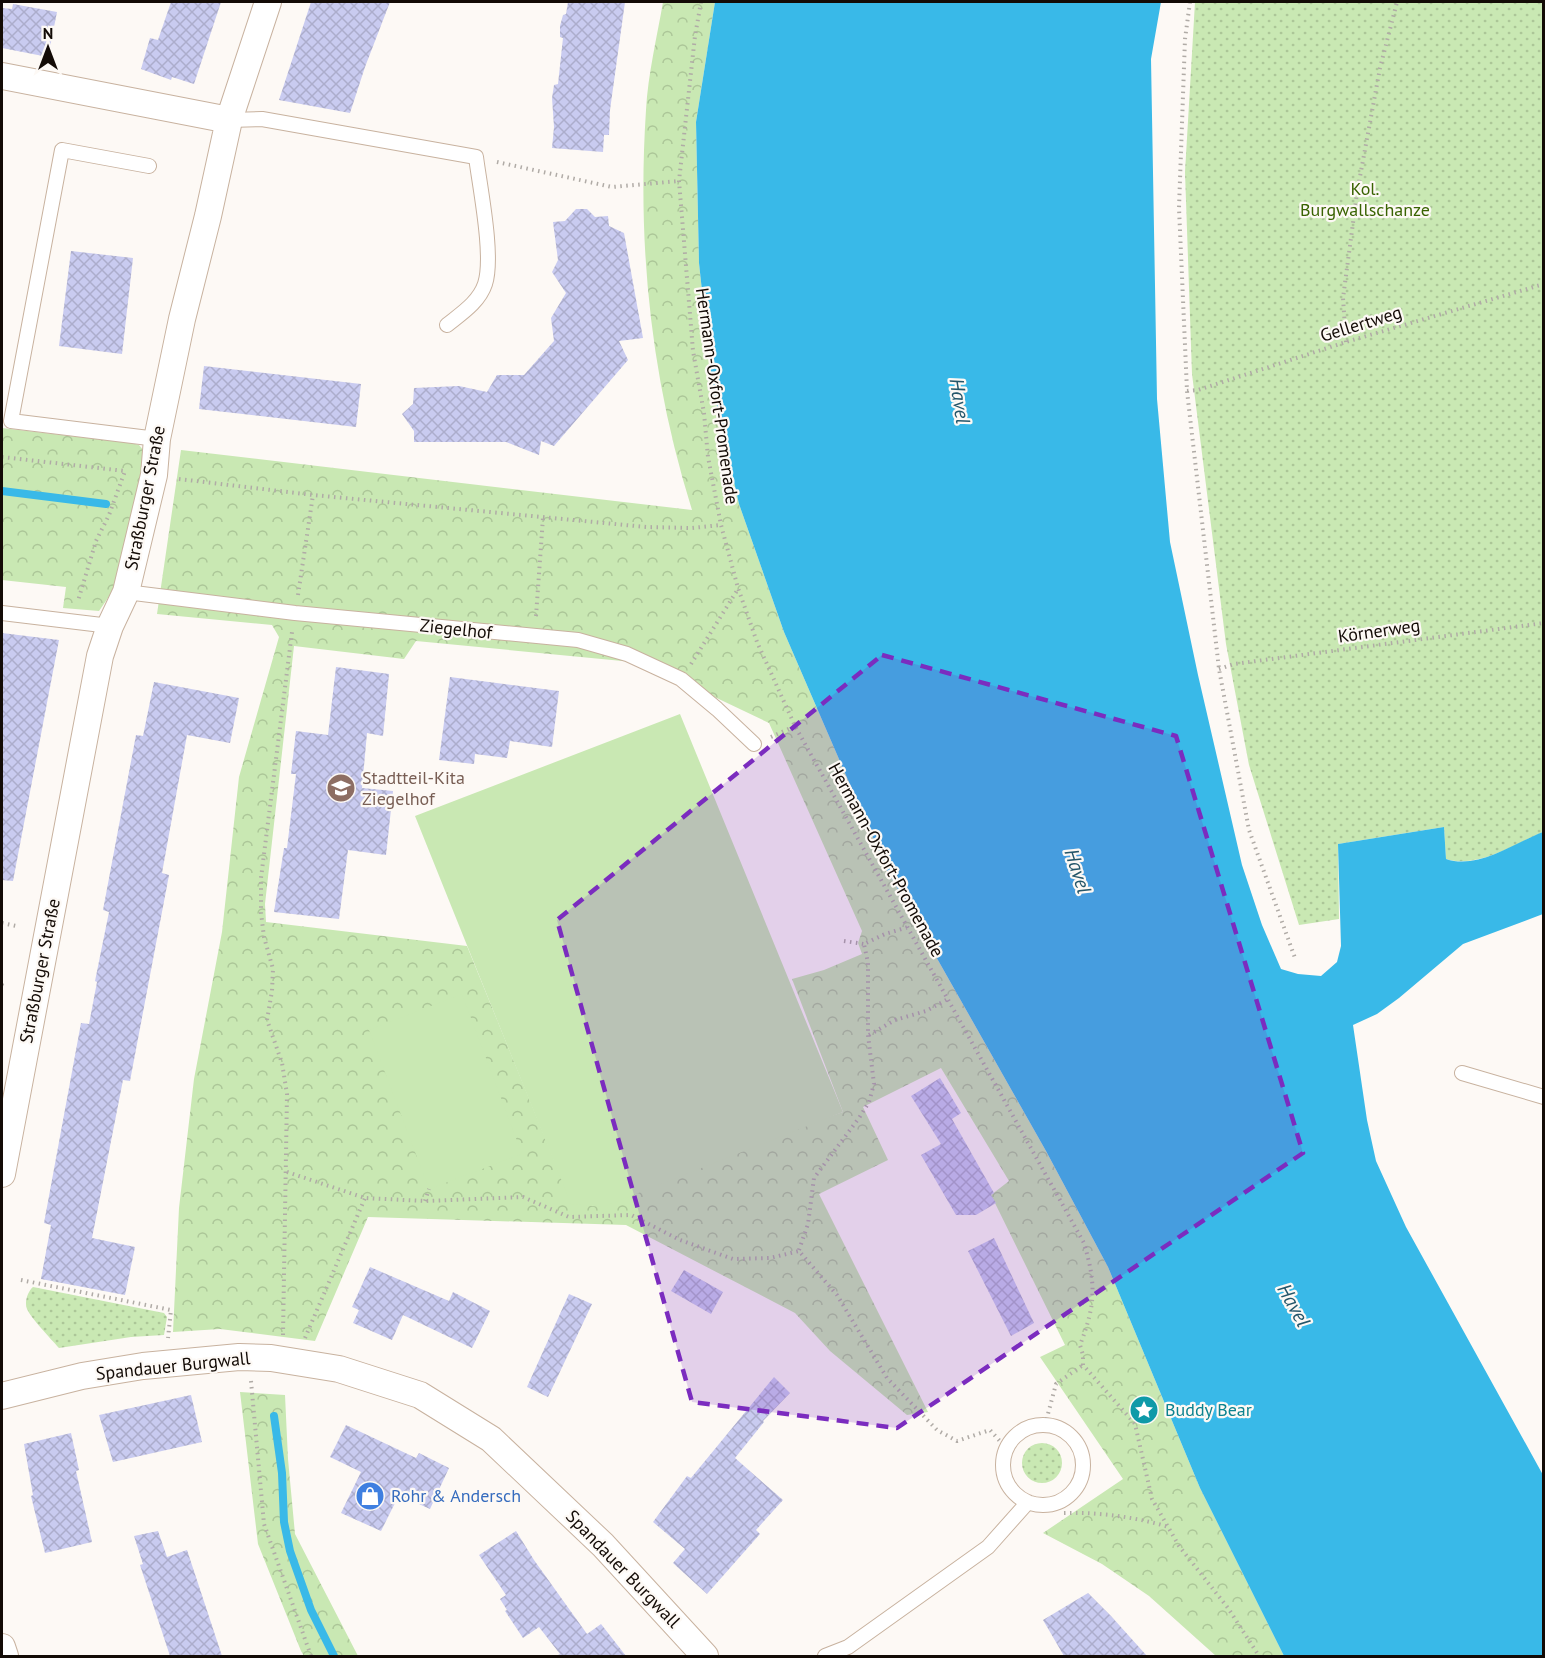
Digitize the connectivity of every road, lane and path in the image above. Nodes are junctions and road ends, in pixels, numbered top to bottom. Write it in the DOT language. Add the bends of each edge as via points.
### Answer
graph roads {
  1 [pos="268,2"];
  2 [pos="701,2"];
  3 [pos="1190,2"];
  4 [pos="1397,2"];
  5 [pos="2,76"];
  6 [pos="229,120"];
  7 [pos="476,157"];
  8 [pos="148,166"];
  9 [pos="679,181"];
  10 [pos="1544,284"];
  11 [pos="447,325"];
  12 [pos="1346,342"];
  13 [pos="1187,391"];
  14 [pos="157,439"];
  15 [pos="2,457"];
  16 [pos="173,478"];
  17 [pos="313,495"];
  18 [pos="543,518"];
  19 [pos="721,525"];
  20 [pos="738,588"];
  21 [pos="126,592"];
  22 [pos="78,601"];
  23 [pos="2,613"];
  24 [pos="295,613"];
  25 [pos="1544,623"];
  26 [pos="110,626"];
  27 [pos="535,637"];
  28 [pos="1219,669"];
  29 [pos="681,679"];
  30 [pos="754,744"];
  31 [pos="2,923"];
  32 [pos="16,926"];
  33 [pos="908,927"];
  34 [pos="843,941"];
  35 [pos="864,944"];
  36 [pos="1295,958"];
  37 [pos="948,999"];
  38 [pos="868,1035"];
  39 [pos="1462,1073"];
  40 [pos="1544,1097"];
  41 [pos="287,1172"];
  42 [pos="2,1174"];
  43 [pos="429,1189"];
  44 [pos="365,1198"];
  45 [pos="425,1201"];
  46 [pos="799,1251"];
  47 [pos="21,1280"];
  48 [pos="168,1338"];
  49 [pos="283,1342"];
  50 [pos="302,1345"];
  51 [pos="1083,1365"];
  52 [pos="250,1378"];
  53 [pos="2,1396"];
  54 [pos="1045,1425"];
  55 [pos="1007,1449"];
  56 [pos="1028,1502"];
  57 [pos="1064,1514"];
  58 [pos="1169,1527"];
  59 [pos="311,1656"];
  60 [pos="705,1656"];
  61 [pos="825,1656"];
  62 [pos="1259,1656"];
  1 -- 6 [label="street, Straßburger Straße"];
  2 -- 9 [label="path, Hermann-Oxfort-Promenade"];
  3 -- 13 [label="path" via="1185,39 1179,208"];
  4 -- 12 [label="path" via="1380,68 1357,193 1343,298"];
  5 -- 6 [label="street"];
  6 -- 7 [label="lane" via="262,119"];
  6 -- 14 [label="street, Straßburger Straße"];
  7 -- 9 [label="path" via="612,187"];
  7 -- 11 [label="lane" via="489,265 485,285 473,304"];
  8 -- 14 [label="lane" via="62,150 11,421"];
  9 -- 19 [label="path, Hermann-Oxfort-Promenade" via="693,351"];
  10 -- 12 [label="path, Gellertweg"];
  12 -- 13 [label="path, Gellertweg"];
  13 -- 28 [label="path"];
  14 -- 21 [label="street, Straßburger Straße" via="153,475"];
  15 -- 22 [label="path" via="125,471 96,541"];
  16 -- 17 [label="path"];
  17 -- 18 [label="path"];
  17 -- 24 [label="path"];
  18 -- 19 [label="path" via="692,528"];
  18 -- 27 [label="path"];
  19 -- 20 [label="path, Hermann-Oxfort-Promenade"];
  20 -- 29 [label="path"];
  20 -- 33 [label="path, Hermann-Oxfort-Promenade" via="757,642 795,726"];
  21 -- 24 [label="lane, Ziegelhof"];
  21 -- 26 [label="street, Straßburger Straße"];
  23 -- 26 [label="lane"];
  24 -- 27 [label="lane, Ziegelhof"];
  24 -- 41 [label="path" via="261,878 264,937 273,969 267,1020 282,1063 287,1094"];
  25 -- 28 [label="path, Körnerweg"];
  26 -- 42 [label="street, Straßburger Straße" via="100,656"];
  27 -- 29 [label="lane, Ziegelhof" via="578,640 627,654"];
  28 -- 36 [label="path" via="1249,830"];
  29 -- 30 [label="lane, Ziegelhof"];
  31 -- 32 [label="path"];
  33 -- 35 [label="path"];
  33 -- 37 [label="path, Hermann-Oxfort-Promenade"];
  34 -- 35 [label="path"];
  35 -- 38 [label="path" via="868,963"];
  37 -- 38 [label="path"];
  37 -- 51 [label="path, Hermann-Oxfort-Promenade" via="1084,1243 1092,1270 1094,1298 1080,1345"];
  38 -- 46 [label="path" via="874,1084 869,1102 814,1178 808,1224"];
  39 -- 40 [label="lane"];
  41 -- 44 [label="path"];
  41 -- 49 [label="path"];
  43 -- 45 [label="path"];
  44 -- 45 [label="path"];
  44 -- 50 [label="path"];
  45 -- 46 [label="path" via="523,1197 569,1217 631,1215 680,1240 733,1259 770,1258"];
  46 -- 55 [label="path" via="837,1295 887,1378 937,1430 957,1441 990,1430"];
  47 -- 48 [label="path" via="171,1310"];
  51 -- 54 [label="path" via="1056,1384"];
  51 -- 58 [label="path" via="1135,1424 1152,1499"];
  52 -- 59 [label="path" via="264,1524"];
  53 -- 60 [label="street, Spandauer Burgwall" via="82,1376 239,1357 339,1369 420,1395 491,1438 603,1545"];
  54 -- 55 [label="lane" via="1023,1431"];
  54 -- 56 [label="lane" via="1071,1436 1083,1460 1082,1474 1068,1497 1042,1505"];
  55 -- 56 [label="lane" via="1007,1480 1017,1496"];
  56 -- 61 [label="lane" via="988,1547 848,1647"];
  57 -- 58 [label="path" via="1110,1515"];
  58 -- 62 [label="path"];
}
